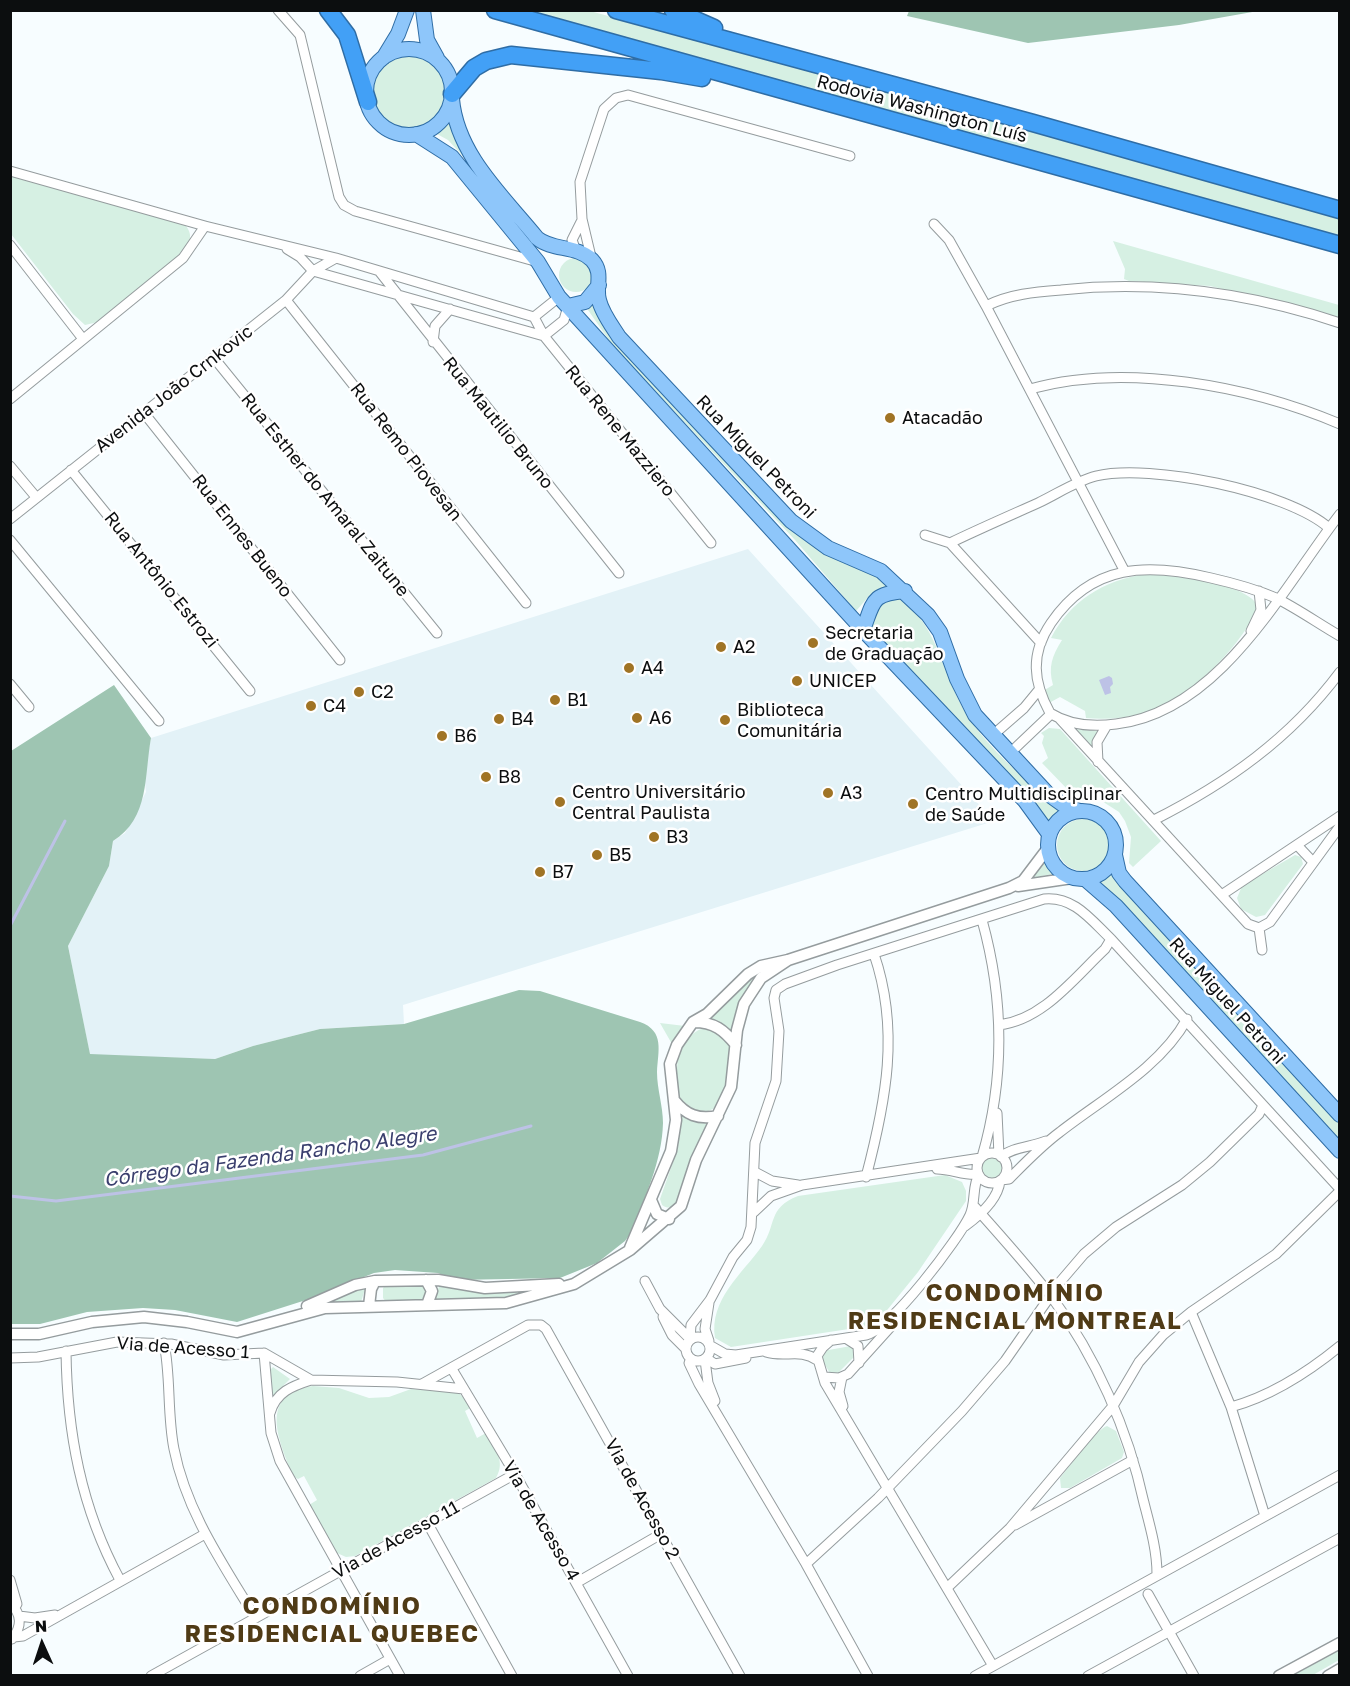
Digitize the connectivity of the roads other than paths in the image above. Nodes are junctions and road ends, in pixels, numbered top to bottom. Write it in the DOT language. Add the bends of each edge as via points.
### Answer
graph roads {
  1 [pos="278,10"];
  2 [pos="328,10"];
  3 [pos="407,10"];
  4 [pos="423,10"];
  5 [pos="495,10"];
  6 [pos="616,10"];
  7 [pos="673,10"];
  8 [pos="384,57"];
  9 [pos="438,60"];
  10 [pos="817,66"];
  11 [pos="452,97"];
  12 [pos="805,97"];
  13 [pos="368,102"];
  14 [pos="416,134"];
  15 [pos="850,156"];
  16 [pos="10,171"];
  17 [pos="1340,210"];
  18 [pos="582,219"];
  19 [pos="934,224"];
  20 [pos="205,226"];
  21 [pos="269,240"];
  22 [pos="1340,245"];
  23 [pos="10,246"];
  24 [pos="555,246"];
  25 [pos="576,251"];
  26 [pos="336,258"];
  27 [pos="592,261"];
  28 [pos="538,262"];
  29 [pos="313,271"];
  30 [pos="379,271"];
  31 [pos="598,285"];
  32 [pos="394,293"];
  33 [pos="286,300"];
  34 [pos="564,301"];
  35 [pos="986,306"];
  36 [pos="450,309"];
  37 [pos="534,317"];
  38 [pos="1340,323"];
  39 [pos="544,336"];
  40 [pos="83,339"];
  41 [pos="433,342"];
  42 [pos="214,358"];
  43 [pos="1030,389"];
  44 [pos="11,397"];
  45 [pos="144,413"];
  46 [pos="1340,424"];
  47 [pos="10,466"];
  48 [pos="71,470"];
  49 [pos="1079,482"];
  50 [pos="36,497"];
  51 [pos="1340,514"];
  52 [pos="10,519"];
  53 [pos="1329,528"];
  54 [pos="925,535"];
  55 [pos="10,540"];
  56 [pos="711,543"];
  57 [pos="950,543"];
  58 [pos="1124,570"];
  59 [pos="619,573"];
  60 [pos="904,591"];
  61 [pos="1258,591"];
  62 [pos="1278,599"];
  63 [pos="526,603"];
  64 [pos="863,630"];
  65 [pos="437,633"];
  66 [pos="1340,636"];
  67 [pos="1041,643"];
  68 [pos="1242,645"];
  69 [pos="340,660"];
  70 [pos="1340,672"];
  71 [pos="10,684"];
  72 [pos="250,691"];
  73 [pos="1038,691"];
  74 [pos="29,707"];
  75 [pos="1055,716"];
  76 [pos="159,721"];
  77 [pos="1107,726"];
  78 [pos="993,735"];
  79 [pos="1010,753"];
  80 [pos="1098,762"];
  81 [pos="1079,811"];
  82 [pos="1340,816"];
  83 [pos="1154,820"];
  84 [pos="1340,826"];
  85 [pos="1048,841"];
  86 [pos="1297,845"];
  87 [pos="1115,855"];
  88 [pos="1313,862"];
  89 [pos="1078,879"];
  90 [pos="1009,888"];
  91 [pos="1222,894"];
  92 [pos="982,920"];
  93 [pos="1259,928"];
  94 [pos="1110,939"];
  95 [pos="1262,950"];
  96 [pos="874,954"];
  97 [pos="788,960"];
  98 [pos="1187,1019"];
  99 [pos="693,1022"];
  100 [pos="999,1024"];
  101 [pos="736,1045"];
  102 [pos="673,1098"];
  103 [pos="996,1105"];
  104 [pos="1263,1105"];
  105 [pos="1340,1114"];
  106 [pos="718,1116"];
  107 [pos="1053,1137"];
  108 [pos="1340,1151"];
  109 [pos="1000,1156"];
  110 [pos="982,1157"];
  111 [pos="919,1169"];
  112 [pos="755,1172"];
  113 [pos="978,1174"];
  114 [pos="866,1177"];
  115 [pos="1000,1180"];
  116 [pos="802,1185"];
  117 [pos="1340,1190"];
  118 [pos="651,1200"];
  119 [pos="974,1206"];
  120 [pos="754,1212"];
  121 [pos="981,1214"];
  122 [pos="669,1218"];
  123 [pos="963,1227"];
  124 [pos="630,1250"];
  125 [pos="591,1275"];
  126 [pos="426,1280"];
  127 [pos="375,1281"];
  128 [pos="645,1281"];
  129 [pos="1051,1296"];
  130 [pos="710,1300"];
  131 [pos="427,1305"];
  132 [pos="369,1306"];
  133 [pos="660,1309"];
  134 [pos="899,1312"];
  135 [pos="1191,1312"];
  136 [pos="667,1318"];
  137 [pos="284,1319"];
  138 [pos="694,1320"];
  139 [pos="541,1325"];
  140 [pos="10,1334"];
  141 [pos="843,1338"];
  142 [pos="690,1339"];
  143 [pos="831,1340"];
  144 [pos="164,1343"];
  145 [pos="710,1344"];
  146 [pos="1340,1346"];
  147 [pos="686,1349"];
  148 [pos="66,1351"];
  149 [pos="766,1352"];
  150 [pos="264,1353"];
  151 [pos="751,1354"];
  152 [pos="10,1358"];
  153 [pos="691,1359"];
  154 [pos="706,1359"];
  155 [pos="817,1360"];
  156 [pos="859,1363"];
  157 [pos="452,1369"];
  158 [pos="824,1377"];
  159 [pos="842,1377"];
  160 [pos="311,1380"];
  161 [pos="422,1384"];
  162 [pos="464,1389"];
  163 [pos="1113,1406"];
  164 [pos="1231,1407"];
  165 [pos="718,1413"];
  166 [pos="270,1415"];
  167 [pos="848,1420"];
  168 [pos="1133,1460"];
  169 [pos="515,1474"];
  170 [pos="1340,1475"];
  171 [pos="887,1489"];
  172 [pos="1265,1516"];
  173 [pos="428,1524"];
  174 [pos="1010,1528"];
  175 [pos="205,1534"];
  176 [pos="661,1534"];
  177 [pos="1340,1538"];
  178 [pos="806,1564"];
  179 [pos="340,1571"];
  180 [pos="1157,1574"];
  181 [pos="10,1580"];
  182 [pos="120,1580"];
  183 [pos="576,1583"];
  184 [pos="948,1587"];
  185 [pos="1148,1594"];
  186 [pos="15,1609"];
  187 [pos="63,1612"];
  188 [pos="255,1617"];
  189 [pos="1170,1631"];
  190 [pos="12,1639"];
  191 [pos="1340,1643"];
  192 [pos="390,1659"];
  193 [pos="993,1666"];
  194 [pos="1340,1669"];
  195 [pos="151,1676"];
  196 [pos="360,1676"];
  197 [pos="400,1676"];
  198 [pos="512,1676"];
  199 [pos="628,1676"];
  200 [pos="740,1676"];
  201 [pos="868,1676"];
  202 [pos="975,1676"];
  203 [pos="1088,1676"];
  204 [pos="1194,1676"];
  205 [pos="1279,1676"];
  206 [pos="1328,1676"];
  1 -- 28 [label="street" via="300,35 333,179 344,205"];
  2 -- 13 [label="highway" via="347,35"];
  3 -- 8 [label="main road" via="399,34"];
  4 -- 9 [label="main road" via="427,40"];
  5 -- 12 [label="highway, Rodovia Washington Luís"];
  6 -- 10 [label="highway, Rodovia Washington Luís"];
  7 -- 10 [label="highway"];
  8 -- 9 [label="main road" via="417,50"];
  8 -- 13 [label="main road" via="369,77"];
  9 -- 11 [label="main road" via="446,69"];
  10 -- 17 [label="highway, Rodovia Washington Luís"];
  11 -- 12 [label="highway" via="474,68 511,55 661,70"];
  11 -- 14 [label="main road" via="440,122"];
  11 -- 24 [label="main road" via="456,127 467,151 537,238"];
  12 -- 22 [label="highway, Rodovia Washington Luís"];
  13 -- 14 [label="main road" via="373,114 391,130"];
  14 -- 28 [label="main road, Rua Miguel Petroni" via="452,157"];
  15 -- 18 [label="street" via="622,96 604,109 585,164 580,182"];
  16 -- 20 [label="street"];
  18 -- 25 [label="street" via="572,240"];
  18 -- 27 [label="street"];
  19 -- 35 [label="street" via="949,240"];
  20 -- 21 [label="street"];
  20 -- 40 [label="street" via="183,258"];
  21 -- 26 [label="street"];
  21 -- 29 [label="street" via="294,253"];
  23 -- 40 [label="street"];
  24 -- 25 [label="main road"];
  24 -- 28 [label="main road" via="546,250"];
  25 -- 27 [label="main road"];
  26 -- 29 [label="street, Avenida João Crnkovic"];
  26 -- 30 [label="street"];
  27 -- 31 [label="main road, Rua Miguel Petroni" via="598,270"];
  28 -- 34 [label="main road, Rua Miguel Petroni"];
  29 -- 32 [label="street"];
  29 -- 33 [label="street, Avenida João Crnkovic"];
  30 -- 32 [label="street, Rua Mautilio Bruno"];
  30 -- 37 [label="street"];
  31 -- 34 [label="main road" via="585,302"];
  31 -- 60 [label="main road, Rua Miguel Petroni" via="599,302 619,337 791,521 828,548 881,571"];
  32 -- 36 [label="street"];
  32 -- 41 [label="street, Rua Mautilio Bruno"];
  33 -- 42 [label="street, Avenida João Crnkovic"];
  33 -- 63 [label="street, Rua Remo Piovesan"];
  34 -- 37 [label="street"];
  34 -- 39 [label="street" via="564,320"];
  34 -- 64 [label="main road, Rua Miguel Petroni"];
  35 -- 38 [label="street" via="1011,296 1037,292 1160,287 1260,301"];
  35 -- 43 [label="street"];
  36 -- 39 [label="street"];
  36 -- 41 [label="street" via="435,327"];
  37 -- 39 [label="street, Rua Rene Mazziero"];
  39 -- 56 [label="street, Rua Rene Mazziero"];
  40 -- 44 [label="street"];
  41 -- 59 [label="street, Rua Mautilio Bruno"];
  42 -- 45 [label="street, Avenida João Crnkovic"];
  42 -- 65 [label="street, Rua Esther do Amaral Zaitune"];
  43 -- 46 [label="street" via="1096,379 1175,382 1256,396"];
  43 -- 49 [label="street"];
  45 -- 48 [label="street, Avenida João Crnkovic"];
  45 -- 69 [label="street, Rua Ennes Bueno"];
  47 -- 50 [label="street"];
  48 -- 50 [label="street, Avenida João Crnkovic"];
  48 -- 72 [label="street, Rua Antônio Estrozi"];
  49 -- 53 [label="street" via="1113,474 1201,480 1303,510"];
  49 -- 57 [label="street"];
  49 -- 58 [label="street"];
  50 -- 52 [label="street, Avenida João Crnkovic"];
  51 -- 53 [label="street"];
  53 -- 62 [label="street"];
  54 -- 57 [label="street"];
  55 -- 76 [label="street"];
  57 -- 67 [label="street"];
  58 -- 61 [label="street" via="1167,568"];
  58 -- 67 [label="street" via="1081,592 1055,618"];
  60 -- 64 [label="main road" via="873,600"];
  60 -- 78 [label="main road, Rua Miguel Petroni" via="940,632 965,696"];
  61 -- 62 [label="street"];
  61 -- 68 [label="street" via="1261,610"];
  62 -- 66 [label="street"];
  62 -- 68 [label="street"];
  64 -- 85 [label="main road, Rua Miguel Petroni" via="1025,801"];
  67 -- 73 [label="street" via="1036,659"];
  68 -- 77 [label="street" via="1204,683 1166,709"];
  70 -- 83 [label="street" via="1311,709 1273,745 1223,783"];
  71 -- 74 [label="street"];
  73 -- 75 [label="street"];
  73 -- 78 [label="street"];
  75 -- 77 [label="street"];
  75 -- 79 [label="street"];
  75 -- 80 [label="street"];
  77 -- 80 [label="street" via="1097,742"];
  78 -- 79 [label="main road, Rua Miguel Petroni"];
  79 -- 81 [label="main road, Rua Miguel Petroni" via="1048,794"];
  80 -- 83 [label="street"];
  81 -- 85 [label="main road" via="1066,814 1056,823"];
  81 -- 87 [label="main road" via="1093,812 1109,824 1117,842"];
  82 -- 86 [label="street"];
  83 -- 91 [label="street"];
  84 -- 88 [label="street"];
  85 -- 89 [label="main road" via="1051,861 1060,871"];
  85 -- 90 [label="street" via="1023,881"];
  86 -- 88 [label="street"];
  86 -- 91 [label="street"];
  87 -- 89 [label="main road" via="1098,876"];
  87 -- 105 [label="main road, Rua Miguel Petroni" via="1125,881"];
  88 -- 93 [label="street" via="1270,922"];
  89 -- 90 [label="street"];
  89 -- 108 [label="main road, Rua Miguel Petroni" via="1116,906"];
  90 -- 97 [label="street"];
  91 -- 93 [label="street" via="1248,924"];
  92 -- 94 [label="street" via="1044,899 1060,899 1074,904"];
  92 -- 96 [label="street"];
  92 -- 100 [label="street"];
  93 -- 95 [label="street"];
  94 -- 98 [label="street"];
  94 -- 100 [label="street" via="1105,949 1035,1014 1020,1022"];
  96 -- 112 [label="street" via="776,990 776,1081 755,1143"];
  96 -- 114 [label="street" via="887,1015 888,1065"];
  97 -- 99 [label="street" via="761,966 748,974 707,1014"];
  97 -- 101 [label="street" via="761,978 748,995"];
  98 -- 104 [label="street"];
  98 -- 107 [label="street" via="1152,1061"];
  99 -- 101 [label="street" via="722,1028"];
  99 -- 102 [label="street" via="672,1056"];
  100 -- 103 [label="street"];
  101 -- 106 [label="street" via="731,1087"];
  102 -- 106 [label="street" via="689,1115"];
  102 -- 118 [label="street" via="675,1136"];
  103 -- 109 [label="street"];
  103 -- 110 [label="street"];
  104 -- 117 [label="street"];
  104 -- 129 [label="street" via="1259,1114 1210,1162 1098,1241"];
  106 -- 122 [label="street" via="696,1160 681,1206"];
  107 -- 109 [label="street"];
  107 -- 115 [label="street" via="1009,1179"];
  109 -- 110 [label="street" via="991,1153"];
  109 -- 115 [label="street" via="1007,1168"];
  110 -- 111 [label="street"];
  110 -- 113 [label="street"];
  111 -- 113 [label="street"];
  111 -- 114 [label="street"];
  112 -- 116 [label="street" via="772,1181"];
  112 -- 120 [label="street"];
  113 -- 115 [label="street" via="990,1183"];
  113 -- 119 [label="street"];
  114 -- 116 [label="street"];
  115 -- 121 [label="street"];
  116 -- 120 [label="street" via="771,1196"];
  117 -- 135 [label="street" via="1276,1254"];
  118 -- 122 [label="street" via="657,1214"];
  118 -- 124 [label="street"];
  119 -- 121 [label="street"];
  119 -- 123 [label="street"];
  120 -- 130 [label="street" via="747,1240 722,1274"];
  121 -- 123 [label="street"];
  121 -- 129 [label="street"];
  122 -- 124 [label="street"];
  123 -- 134 [label="street"];
  124 -- 125 [label="street"];
  125 -- 126 [label="street" via="554,1285 520,1288 474,1288"];
  125 -- 131 [label="street" via="544,1294 506,1303"];
  126 -- 127 [label="street"];
  126 -- 131 [label="street" via="432,1291"];
  127 -- 132 [label="street"];
  127 -- 137 [label="street" via="355,1285"];
  128 -- 133 [label="street"];
  129 -- 163 [label="street" via="1096,1368"];
  129 -- 171 [label="street" via="963,1411"];
  130 -- 138 [label="street"];
  130 -- 145 [label="street" via="705,1317"];
  131 -- 132 [label="street"];
  132 -- 137 [label="street" via="325,1308"];
  133 -- 136 [label="street"];
  133 -- 147 [label="street" via="672,1335"];
  134 -- 141 [label="street" via="874,1333"];
  134 -- 156 [label="street" via="888,1331"];
  135 -- 163 [label="street" via="1151,1347"];
  135 -- 164 [label="street"];
  136 -- 138 [label="street"];
  136 -- 142 [label="street"];
  137 -- 140 [label="street" via="237,1332 144,1317 92,1322 39,1334"];
  138 -- 142 [label="street"];
  139 -- 157 [label="street, Via de Acesso 1" via="522,1328"];
  139 -- 176 [label="street, Via de Acesso 2" via="550,1333"];
  141 -- 143 [label="street"];
  141 -- 156 [label="street" via="858,1346"];
  142 -- 145 [label="street" via="698,1336"];
  142 -- 147 [label="street"];
  143 -- 149 [label="street"];
  143 -- 155 [label="street" via="820,1349"];
  144 -- 148 [label="street, Via de Acesso 1" via="117,1342"];
  144 -- 150 [label="street, Via de Acesso 1" via="224,1355"];
  144 -- 175 [label="street" via="174,1451 186,1493"];
  145 -- 151 [label="street" via="728,1355"];
  145 -- 154 [label="street"];
  146 -- 164 [label="street" via="1282,1386"];
  147 -- 153 [label="street"];
  148 -- 152 [label="street, Via de Acesso 1"];
  148 -- 182 [label="street" via="71,1433 81,1486 100,1543"];
  149 -- 151 [label="street"];
  149 -- 155 [label="street" via="803,1352"];
  150 -- 160 [label="street, Via de Acesso 1"];
  150 -- 166 [label="street"];
  151 -- 154 [label="street" via="724,1364"];
  153 -- 154 [label="street"];
  153 -- 165 [label="street" via="689,1363 699,1384"];
  154 -- 165 [label="street" via="708,1383"];
  155 -- 158 [label="street"];
  156 -- 159 [label="street"];
  157 -- 161 [label="street, Via de Acesso 1"];
  157 -- 162 [label="street, Via de Acesso 4"];
  158 -- 159 [label="street"];
  158 -- 167 [label="street"];
  159 -- 167 [label="street" via="839,1392"];
  160 -- 161 [label="street, Via de Acesso 1"];
  160 -- 166 [label="street" via="281,1393"];
  161 -- 162 [label="street, Via de Acesso 1"];
  162 -- 169 [label="street, Via de Acesso 4"];
  163 -- 168 [label="street"];
  163 -- 174 [label="street"];
  164 -- 172 [label="street"];
  165 -- 178 [label="street"];
  166 -- 179 [label="street" via="280,1461"];
  167 -- 171 [label="street"];
  168 -- 174 [label="street"];
  168 -- 180 [label="street"];
  169 -- 173 [label="street, Via de Acesso 11"];
  169 -- 183 [label="street, Via de Acesso 4"];
  170 -- 172 [label="street"];
  171 -- 178 [label="street"];
  171 -- 184 [label="street"];
  172 -- 180 [label="street"];
  173 -- 179 [label="street, Via de Acesso 11"];
  173 -- 198 [label="street"];
  174 -- 184 [label="street"];
  175 -- 182 [label="street"];
  175 -- 188 [label="street"];
  176 -- 183 [label="street"];
  176 -- 200 [label="street, Via de Acesso 2"];
  177 -- 189 [label="street"];
  178 -- 201 [label="street"];
  179 -- 188 [label="street, Via de Acesso 11"];
  179 -- 192 [label="street"];
  180 -- 193 [label="street"];
  181 -- 186 [label="street"];
  182 -- 187 [label="street"];
  183 -- 199 [label="street, Via de Acesso 4"];
  184 -- 193 [label="street"];
  185 -- 189 [label="street"];
  186 -- 187 [label="street" via="40,1618"];
  186 -- 190 [label="street" via="20,1624"];
  187 -- 190 [label="street"];
  188 -- 195 [label="street, Via de Acesso 11"];
  189 -- 203 [label="street"];
  189 -- 204 [label="street"];
  191 -- 205 [label="street"];
  192 -- 196 [label="street"];
  192 -- 197 [label="street"];
  193 -- 202 [label="street"];
  194 -- 206 [label="street"];
}
